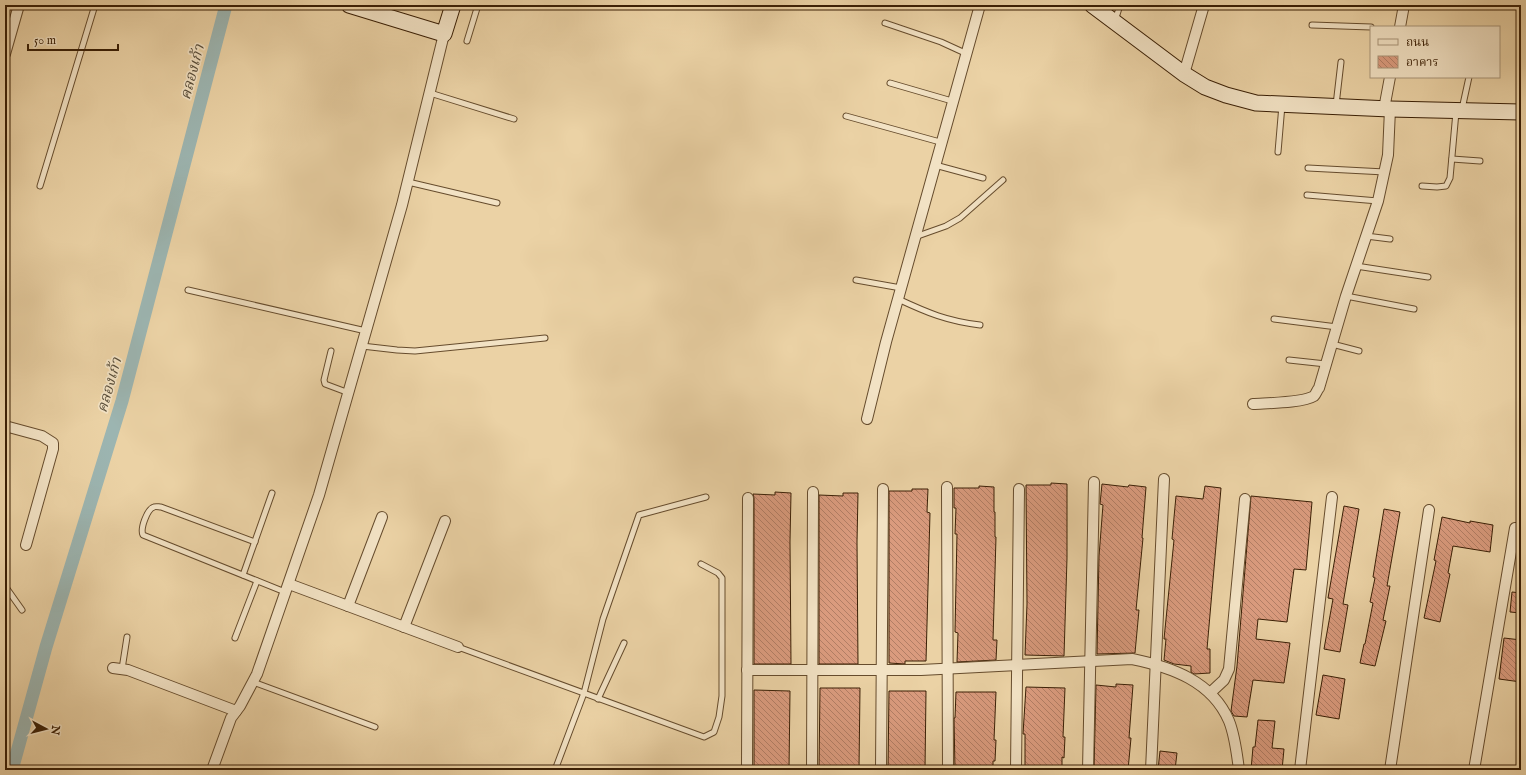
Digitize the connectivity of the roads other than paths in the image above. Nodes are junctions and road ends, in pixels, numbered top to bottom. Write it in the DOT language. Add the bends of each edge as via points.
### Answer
graph roads {
  1 [pos="19,5"];
  2 [pos="95,5"];
  3 [pos="349,5"];
  4 [pos="453,5"];
  5 [pos="478,5"];
  6 [pos="980,5"];
  7 [pos="1092,5"];
  8 [pos="1120,5"];
  9 [pos="1204,5"];
  10 [pos="1404,5"];
  11 [pos="1115,22"];
  12 [pos="885,23"];
  13 [pos="1312,25"];
  14 [pos="1400,26"];
  15 [pos="1370,27"];
  16 [pos="444,34"];
  17 [pos="467,41"];
  18 [pos="5,54"];
  19 [pos="965,54"];
  20 [pos="1341,62"];
  21 [pos="1184,74"];
  22 [pos="1390,78"];
  23 [pos="1469,78"];
  24 [pos="890,83"];
  25 [pos="430,92"];
  26 [pos="952,101"];
  27 [pos="1282,104"];
  28 [pos="1336,107"];
  29 [pos="1387,109"];
  30 [pos="1459,111"];
  31 [pos="1521,112"];
  32 [pos="846,116"];
  33 [pos="514,120"];
  34 [pos="940,142"];
  35 [pos="1278,152"];
  36 [pos="1452,159"];
  37 [pos="1480,162"];
  38 [pos="934,165"];
  39 [pos="1308,168"];
  40 [pos="1385,172"];
  41 [pos="983,178"];
  42 [pos="1003,180"];
  43 [pos="408,182"];
  44 [pos="40,186"];
  45 [pos="1422,186"];
  46 [pos="1307,195"];
  47 [pos="1378,201"];
  48 [pos="497,203"];
  49 [pos="1366,236"];
  50 [pos="915,237"];
  51 [pos="1390,240"];
  52 [pos="1356,266"];
  53 [pos="1428,278"];
  54 [pos="856,280"];
  55 [pos="901,288"];
  56 [pos="188,290"];
  57 [pos="1346,296"];
  58 [pos="898,299"];
  59 [pos="1414,309"];
  60 [pos="1274,319"];
  61 [pos="980,325"];
  62 [pos="1337,327"];
  63 [pos="366,331"];
  64 [pos="545,338"];
  65 [pos="1332,344"];
  66 [pos="362,346"];
  67 [pos="331,351"];
  68 [pos="1359,351"];
  69 [pos="1289,360"];
  70 [pos="1327,364"];
  71 [pos="349,393"];
  72 [pos="1253,404"];
  73 [pos="867,419"];
  74 [pos="5,426"];
  75 [pos="1164,479"];
  76 [pos="1094,482"];
  77 [pos="947,487"];
  78 [pos="884,489"];
  79 [pos="1019,489"];
  80 [pos="813,492"];
  81 [pos="272,493"];
  82 [pos="706,497"];
  83 [pos="1332,497"];
  84 [pos="748,498"];
  85 [pos="1245,499"];
  86 [pos="1429,510"];
  87 [pos="382,517"];
  88 [pos="444,521"];
  89 [pos="1515,528"];
  90 [pos="255,542"];
  91 [pos="26,545"];
  92 [pos="702,564"];
  93 [pos="243,575"];
  94 [pos="258,581"];
  95 [pos="5,586"];
  96 [pos="287,588"];
  97 [pos="348,606"];
  98 [pos="22,610"];
  99 [pos="404,627"];
  100 [pos="127,637"];
  101 [pos="235,638"];
  102 [pos="624,643"];
  103 [pos="458,647"];
  104 [pos="1090,661"];
  105 [pos="1017,665"];
  106 [pos="1156,665"];
  107 [pos="118,668"];
  108 [pos="948,668"];
  109 [pos="747,670"];
  110 [pos="812,670"];
  111 [pos="882,670"];
  112 [pos="253,682"];
  113 [pos="584,693"];
  114 [pos="1210,693"];
  115 [pos="598,699"];
  116 [pos="236,711"];
  117 [pos="375,727"];
  118 [pos="212,770"];
  119 [pos="555,770"];
  120 [pos="747,770"];
  121 [pos="812,770"];
  122 [pos="881,770"];
  123 [pos="948,770"];
  124 [pos="1016,770"];
  125 [pos="1088,770"];
  126 [pos="1151,770"];
  127 [pos="1239,770"];
  128 [pos="1300,770"];
  129 [pos="1390,770"];
  130 [pos="1474,770"];
  1 -- 18 [label="street"];
  2 -- 44 [label="lane"];
  3 -- 16 [label="street"];
  4 -- 16 [label="street"];
  5 -- 17 [label="lane"];
  6 -- 19 [label="street"];
  7 -- 11 [label="street"];
  8 -- 11 [label="lane"];
  9 -- 21 [label="street"];
  10 -- 14 [label="street"];
  11 -- 21 [label="street"];
  12 -- 19 [label="lane" via="941,42"];
  13 -- 15 [label="lane"];
  16 -- 25 [label="street"];
  19 -- 26 [label="street"];
  20 -- 28 [label="lane"];
  21 -- 27 [label="street" via="1205,87 1226,95 1256,103"];
  22 -- 29 [label="street"];
  23 -- 30 [label="lane"];
  24 -- 26 [label="lane"];
  25 -- 33 [label="lane"];
  25 -- 43 [label="street"];
  26 -- 34 [label="street"];
  27 -- 28 [label="street"];
  27 -- 35 [label="lane"];
  28 -- 29 [label="street"];
  29 -- 30 [label="street"];
  29 -- 40 [label="street" via="1388,155"];
  30 -- 31 [label="street"];
  30 -- 36 [label="lane"];
  32 -- 34 [label="lane"];
  34 -- 38 [label="street"];
  36 -- 37 [label="lane"];
  36 -- 45 [label="lane" via="1450,178 1446,186"];
  38 -- 41 [label="lane"];
  38 -- 50 [label="street"];
  39 -- 40 [label="lane"];
  40 -- 47 [label="street"];
  42 -- 50 [label="lane" via="960,218"];
  43 -- 48 [label="lane"];
  43 -- 63 [label="street"];
  46 -- 47 [label="lane"];
  47 -- 49 [label="street"];
  49 -- 51 [label="lane"];
  49 -- 52 [label="street"];
  50 -- 55 [label="street"];
  52 -- 53 [label="lane"];
  52 -- 57 [label="street"];
  54 -- 55 [label="lane"];
  55 -- 58 [label="street"];
  56 -- 63 [label="lane"];
  57 -- 59 [label="lane"];
  57 -- 62 [label="street"];
  58 -- 61 [label="lane" via="944,319"];
  58 -- 73 [label="street"];
  60 -- 62 [label="lane"];
  62 -- 65 [label="street"];
  63 -- 66 [label="street"];
  64 -- 66 [label="lane" via="415,351"];
  65 -- 68 [label="lane"];
  65 -- 70 [label="street"];
  66 -- 71 [label="street"];
  67 -- 71 [label="lane" via="325,384"];
  69 -- 70 [label="lane"];
  70 -- 72 [label="street" via="1314,396 1297,401"];
  71 -- 96 [label="street" via="319,495"];
  74 -- 91 [label="street" via="42,436 53,443"];
  75 -- 106 [label="street"];
  76 -- 104 [label="street"];
  77 -- 108 [label="street"];
  78 -- 111 [label="street"];
  79 -- 105 [label="street"];
  80 -- 110 [label="street"];
  81 -- 90 [label="lane"];
  82 -- 113 [label="lane" via="639,515 602,619"];
  83 -- 128 [label="street"];
  84 -- 109 [label="street"];
  85 -- 114 [label="street" via="1230,669 1224,680"];
  86 -- 129 [label="street"];
  87 -- 97 [label="street"];
  88 -- 99 [label="street"];
  89 -- 130 [label="street"];
  90 -- 93 [label="lane"];
  90 -- 93 [label="lane" via="161,507 155,506 149,510 142,530 143,535"];
  92 -- 115 [label="lane" via="722,578 722,696 714,732 704,737"];
  93 -- 94 [label="lane"];
  94 -- 96 [label="lane"];
  94 -- 101 [label="lane"];
  95 -- 98 [label="lane"];
  96 -- 97 [label="street"];
  96 -- 112 [label="street"];
  97 -- 99 [label="street"];
  99 -- 103 [label="street"];
  100 -- 107 [label="lane"];
  102 -- 115 [label="lane"];
  103 -- 113 [label="lane"];
  104 -- 105 [label="street"];
  104 -- 106 [label="street" via="1132,659"];
  104 -- 125 [label="street"];
  105 -- 108 [label="street"];
  105 -- 124 [label="street"];
  106 -- 114 [label="street" via="1177,671"];
  106 -- 126 [label="street"];
  107 -- 116 [label="street"];
  108 -- 111 [label="street"];
  108 -- 123 [label="street"];
  109 -- 110 [label="street"];
  109 -- 120 [label="street"];
  110 -- 111 [label="street"];
  110 -- 121 [label="street"];
  111 -- 122 [label="street"];
  112 -- 116 [label="street"];
  112 -- 117 [label="lane"];
  113 -- 115 [label="lane"];
  113 -- 119 [label="lane"];
  114 -- 127 [label="street" via="1229,722"];
  116 -- 118 [label="street"];
}
